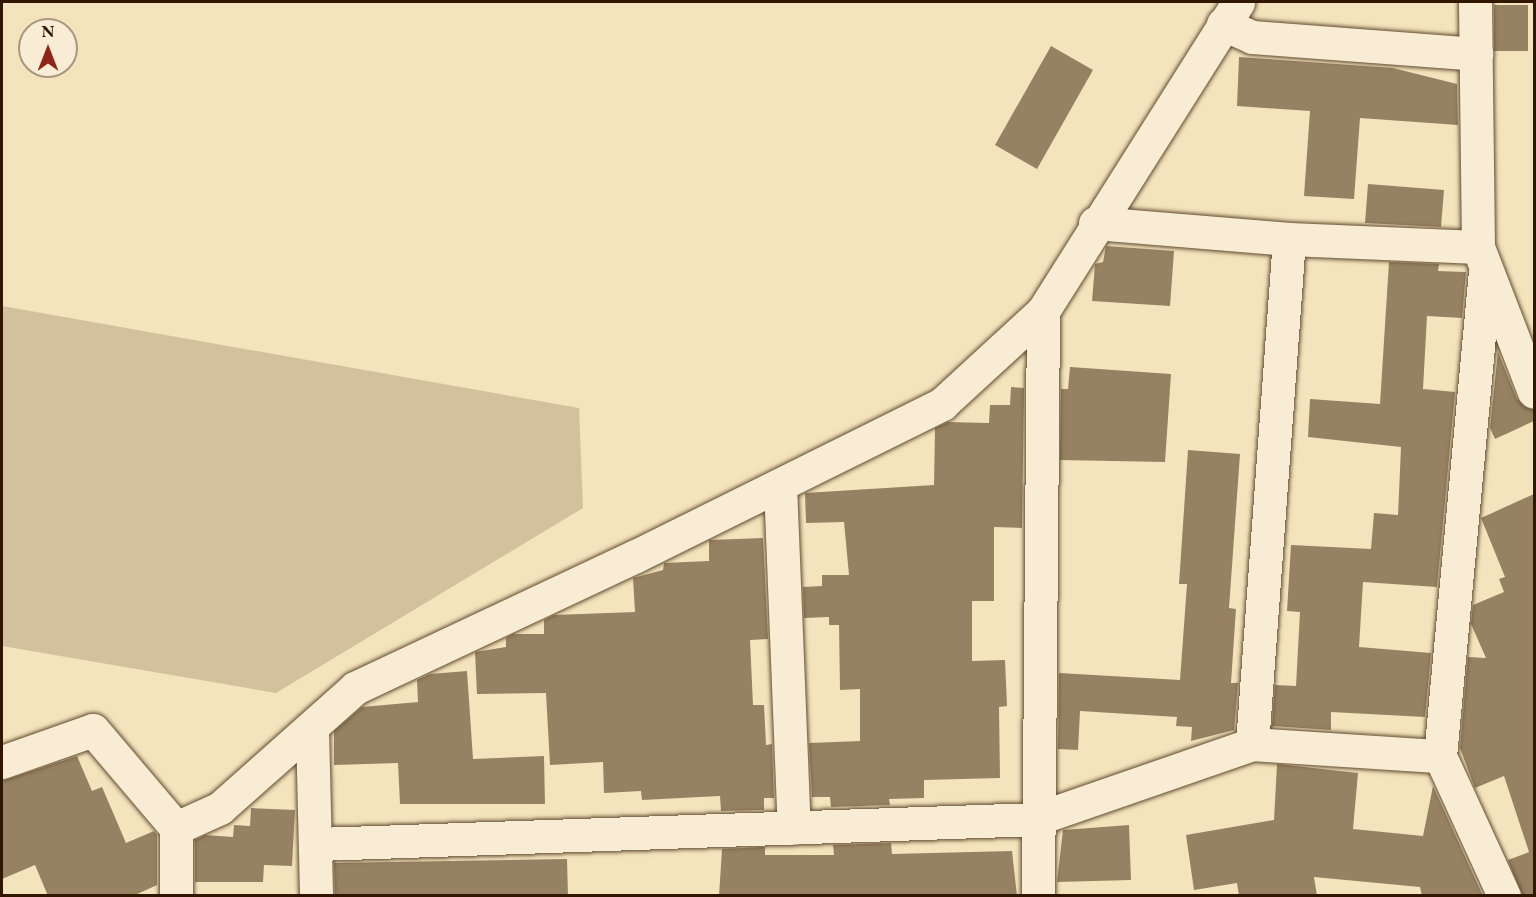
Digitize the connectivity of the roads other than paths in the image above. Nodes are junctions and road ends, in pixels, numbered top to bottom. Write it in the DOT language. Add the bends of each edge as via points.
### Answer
graph roads {
  1 [pos="1475,2"];
  2 [pos="1231,13"];
  3 [pos="1476,54"];
  4 [pos="1095,223"];
  5 [pos="1289,239"];
  6 [pos="1481,260"];
  7 [pos="1042,311"];
  8 [pos="1534,392"];
  9 [pos="780,485"];
  10 [pos="312,729"];
  11 [pos="1252,744"];
  12 [pos="1440,756"];
  13 [pos="2,762"];
  14 [pos="1036,819"];
  15 [pos="176,828"];
  16 [pos="794,828"];
  17 [pos="318,844"];
  18 [pos="176,896"];
  19 [pos="316,896"];
  20 [pos="1038,896"];
  21 [pos="1504,896"];
  1 -- 3 [label="street"];
  2 -- 3 [label="street" via="1252,38"];
  2 -- 4 [label="street"];
  3 -- 6 [label="street"];
  4 -- 5 [label="street"];
  4 -- 7 [label="street"];
  5 -- 6 [label="street"];
  5 -- 11 [label="street"];
  6 -- 8 [label="street"];
  6 -- 12 [label="street"];
  7 -- 9 [label="street" via="942,404"];
  7 -- 14 [label="street"];
  9 -- 10 [label="street" via="355,688"];
  9 -- 16 [label="street"];
  10 -- 15 [label="street" via="220,808"];
  10 -- 17 [label="street"];
  11 -- 12 [label="street"];
  11 -- 14 [label="street"];
  12 -- 21 [label="street"];
  13 -- 15 [label="street" via="93,730"];
  14 -- 16 [label="street"];
  14 -- 20 [label="street"];
  15 -- 18 [label="street"];
  16 -- 17 [label="street"];
  17 -- 19 [label="street"];
}
